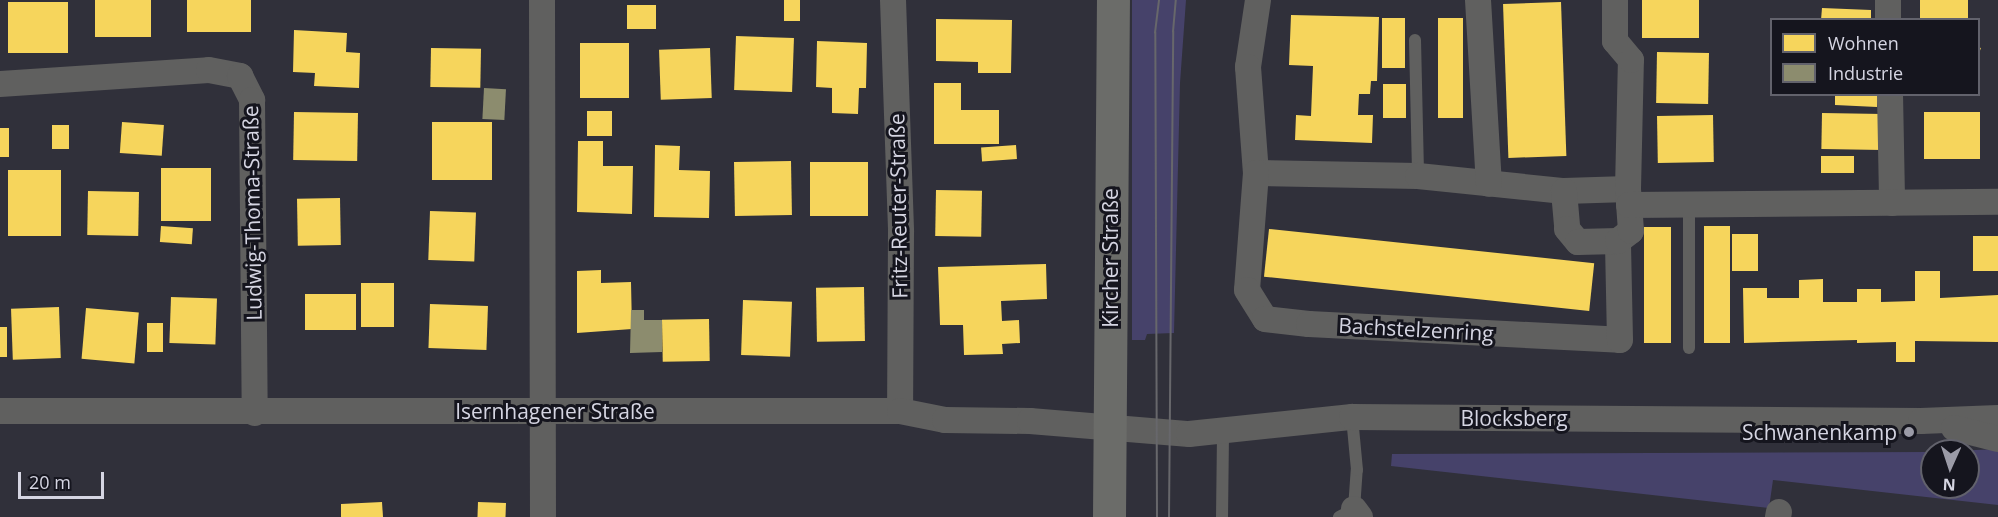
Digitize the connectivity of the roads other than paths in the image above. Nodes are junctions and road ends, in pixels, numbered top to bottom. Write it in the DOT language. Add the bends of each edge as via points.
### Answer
graph roads {
  1 [pos="542,0"];
  2 [pos="893,0"];
  3 [pos="1113,0"];
  4 [pos="1258,0"];
  5 [pos="1478,0"];
  6 [pos="1615,0"];
  7 [pos="1888,0"];
  8 [pos="1888,18"];
  9 [pos="1415,40"];
  10 [pos="0,84"];
  11 [pos="1890,96"];
  12 [pos="1256,173"];
  13 [pos="1418,176"];
  14 [pos="1489,184"];
  15 [pos="1564,191"];
  16 [pos="1629,197"];
  17 [pos="1998,202"];
  18 [pos="1892,203"];
  19 [pos="1689,205"];
  20 [pos="1618,241"];
  21 [pos="1689,348"];
  22 [pos="544,410"];
  23 [pos="0,411"];
  24 [pos="900,411"];
  25 [pos="255,413"];
  26 [pos="1352,417"];
  27 [pos="1998,418"];
  28 [pos="1921,421"];
  29 [pos="1109,428"];
  30 [pos="1223,432"];
  31 [pos="1998,439"];
  32 [pos="1351,514"];
  33 [pos="543,517"];
  34 [pos="1109,517"];
  35 [pos="1222,517"];
  1 -- 22 [label="street"];
  2 -- 24 [label="street, Fritz-Reuter-Straße" via="901,232"];
  3 -- 29 [label="main road, Kircher Straße"];
  4 -- 12 [label="street, Bachstelzenring" via="1248,67"];
  5 -- 14 [label="street"];
  6 -- 16 [label="street, Bachstelzenring" via="1615,41 1632,60"];
  7 -- 8 [label="street"];
  9 -- 13 [label="lane"];
  10 -- 25 [label="street, Ludwig-Thoma-Straße" via="209,70 240,76 252,100"];
  11 -- 18 [label="street"];
  12 -- 13 [label="street"];
  12 -- 20 [label="street, Bachstelzenring" via="1247,290 1265,318 1309,324 1620,340"];
  13 -- 14 [label="street"];
  14 -- 15 [label="street"];
  15 -- 16 [label="street"];
  15 -- 20 [label="street" via="1567,229 1578,242"];
  16 -- 19 [label="street"];
  16 -- 20 [label="street, Bachstelzenring" via="1631,231"];
  17 -- 18 [label="street"];
  18 -- 19 [label="street"];
  19 -- 21 [label="lane"];
  22 -- 24 [label="street, Isernhagener Straße"];
  22 -- 25 [label="street, Isernhagener Straße"];
  22 -- 33 [label="street"];
  23 -- 25 [label="street, Isernhagener Straße"];
  24 -- 29 [label="street, Isernhagener Straße" via="945,420 1030,421"];
  26 -- 28 [label="street, Blocksberg"];
  26 -- 30 [label="street, Blocksberg"];
  26 -- 32 [label="lane" via="1357,470"];
  27 -- 28 [label="street, Blocksberg"];
  28 -- 31 [label="street, Blocksberg"];
  29 -- 30 [label="street, Blocksberg" via="1168,434"];
  29 -- 34 [label="main road, Kircher Straße"];
  30 -- 35 [label="lane"];
}
